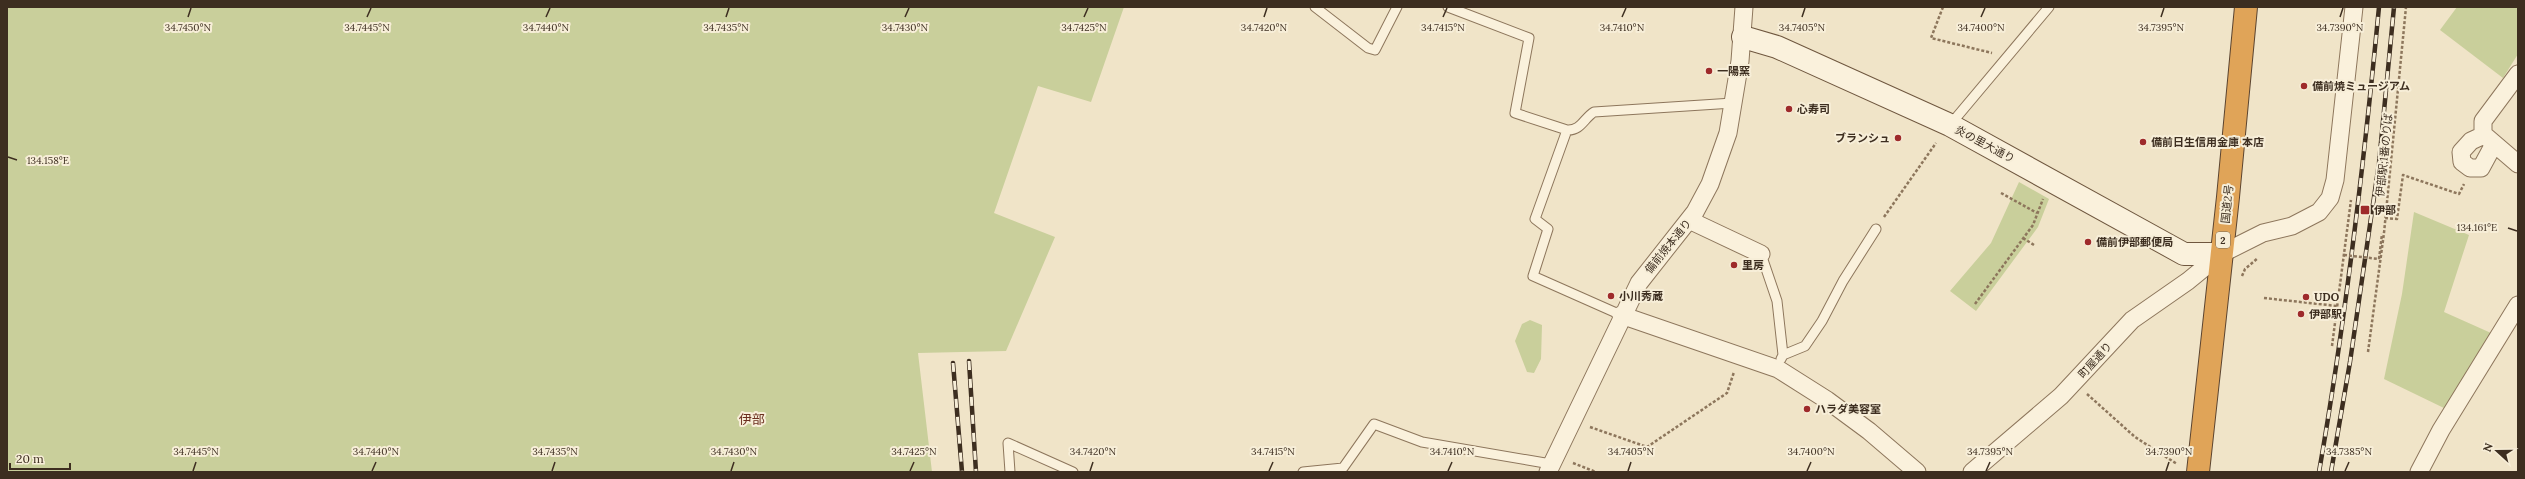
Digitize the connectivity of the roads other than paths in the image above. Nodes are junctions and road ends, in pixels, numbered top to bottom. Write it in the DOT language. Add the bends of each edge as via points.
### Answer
graph roads {
  1 [pos="1316,7"];
  2 [pos="1397,7"];
  3 [pos="1448,7"];
  4 [pos="1744,7"];
  5 [pos="2049,7"];
  6 [pos="2246,7"];
  7 [pos="2354,7"];
  8 [pos="1743,37"];
  9 [pos="2518,74"];
  10 [pos="1733,103"];
  11 [pos="1950,125"];
  12 [pos="1567,130"];
  13 [pos="2489,139"];
  14 [pos="2518,164"];
  15 [pos="1689,220"];
  16 [pos="1876,229"];
  17 [pos="1761,254"];
  18 [pos="2221,254"];
  19 [pos="2518,305"];
  20 [pos="1622,315"];
  21 [pos="1780,362"];
  22 [pos="1551,464"];
  23 [pos="2188,468"];
  24 [pos="1010,472"];
  25 [pos="1073,472"];
  26 [pos="1303,472"];
  27 [pos="1917,472"];
  28 [pos="1972,472"];
  29 [pos="2419,472"];
  1 -- 2 [label="lane" via="1368,48 1375,50"];
  3 -- 12 [label="lane" via="1529,38 1515,113"];
  4 -- 8 [label="street, 備前焼本通り"];
  5 -- 11 [label="lane"];
  6 -- 18 [label="highway, 国道2号 / 2"];
  7 -- 18 [label="street, 町屋通り" via="2335,180 2330,198 2319,212 2292,226 2263,233"];
  8 -- 10 [label="street, 備前焼本通り"];
  8 -- 11 [label="street, 炎の里大通り" via="1777,47"];
  9 -- 13 [label="street" via="2483,121"];
  10 -- 12 [label="lane" via="1594,112 1588,115 1584,124"];
  10 -- 15 [label="street, 備前焼本通り" via="1728,133 1710,184"];
  11 -- 18 [label="street, 炎の里大通り" via="2184,254"];
  12 -- 20 [label="lane" via="1535,219 1548,229 1533,276"];
  13 -- 13 [label="street" via="2471,141 2461,152 2462,162 2470,168 2482,168"];
  13 -- 14 [label="street"];
  15 -- 17 [label="street"];
  15 -- 20 [label="street, 備前焼本通り" via="1639,283"];
  16 -- 21 [label="lane" via="1805,346"];
  17 -- 21 [label="lane" via="1777,301"];
  18 -- 23 [label="highway, 国道2号 / 2"];
  18 -- 28 [label="street, 町屋通り" via="2188,281 2132,320 2074,382"];
  19 -- 29 [label="street" via="2441,430"];
  20 -- 21 [label="street" via="1740,356"];
  20 -- 22 [label="street, 備前焼本通り"];
  21 -- 27 [label="street"];
  22 -- 26 [label="lane" via="1422,442 1374,424 1343,468"];
  24 -- 25 [label="lane" via="1008,442"];
}
